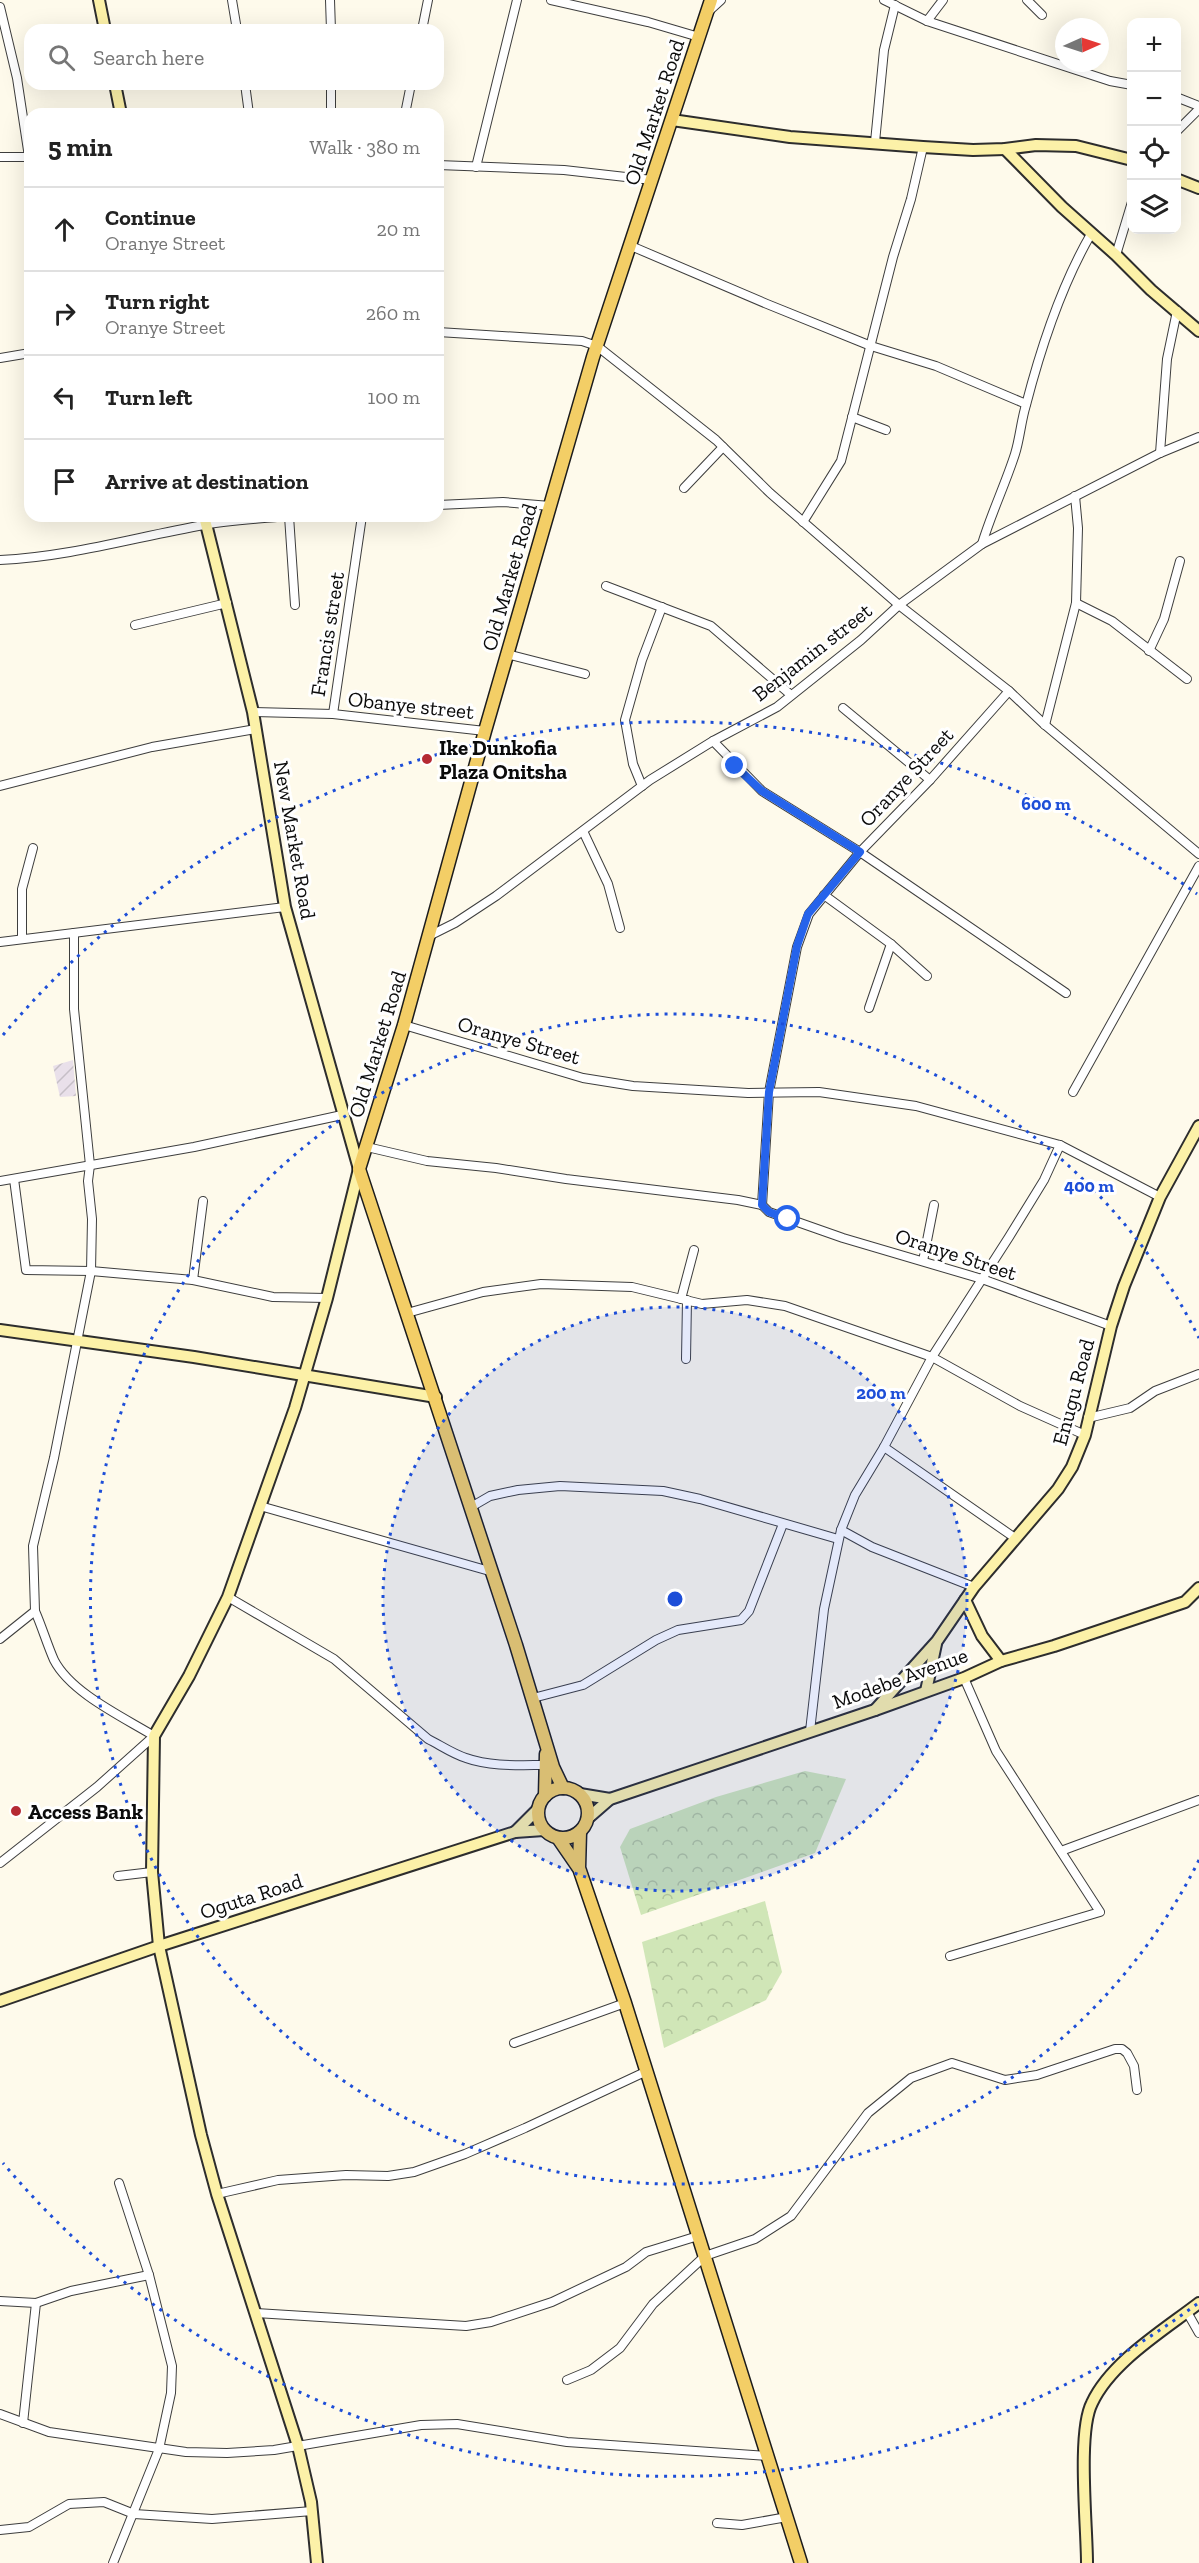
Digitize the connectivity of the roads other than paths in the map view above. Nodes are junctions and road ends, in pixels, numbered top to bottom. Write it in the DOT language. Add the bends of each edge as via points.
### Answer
graph roads {
  1 [pos="99,0"];
  2 [pos="232,0"];
  3 [pos="330,0"];
  4 [pos="428,0"];
  5 [pos="517,0"];
  6 [pos="551,0"];
  7 [pos="721,0"];
  8 [pos="884,0"];
  9 [pos="943,0"];
  10 [pos="1027,0"];
  11 [pos="895,5"];
  12 [pos="710,6"];
  13 [pos="0,7"];
  14 [pos="1042,15"];
  15 [pos="927,21"];
  16 [pos="104,24"];
  17 [pos="236,24"];
  18 [pos="330,24"];
  19 [pos="423,24"];
  20 [pos="699,37"];
  21 [pos="1127,84"];
  22 [pos="116,90"];
  23 [pos="246,90"];
  24 [pos="331,90"];
  25 [pos="410,90"];
  26 [pos="1181,99"];
  27 [pos="1199,107"];
  28 [pos="120,108"];
  29 [pos="248,108"];
  30 [pos="332,108"];
  31 [pos="406,108"];
  32 [pos="672,120"];
  33 [pos="24,124"];
  34 [pos="1181,127"];
  35 [pos="875,142"];
  36 [pos="923,147"];
  37 [pos="1005,149"];
  38 [pos="0,157"];
  39 [pos="24,157"];
  40 [pos="1127,159"];
  41 [pos="444,165"];
  42 [pos="476,167"];
  43 [pos="652,180"];
  44 [pos="1179,180"];
  45 [pos="1199,188"];
  46 [pos="1127,216"];
  47 [pos="1091,234"];
  48 [pos="631,246"];
  49 [pos="1116,255"];
  50 [pos="1177,310"];
  51 [pos="1199,331"];
  52 [pos="444,332"];
  53 [pos="597,346"];
  54 [pos="871,346"];
  55 [pos="24,354"];
  56 [pos="0,358"];
  57 [pos="1026,404"];
  58 [pos="852,417"];
  59 [pos="886,430"];
  60 [pos="1199,437"];
  61 [pos="723,447"];
  62 [pos="1160,453"];
  63 [pos="684,488"];
  64 [pos="1075,496"];
  65 [pos="444,505"];
  66 [pos="550,506"];
  67 [pos="197,522"];
  68 [pos="206,522"];
  69 [pos="288,522"];
  70 [pos="361,522"];
  71 [pos="803,522"];
  72 [pos="982,544"];
  73 [pos="0,560"];
  74 [pos="1180,561"];
  75 [pos="606,586"];
  76 [pos="227,603"];
  77 [pos="1076,603"];
  78 [pos="295,605"];
  79 [pos="898,605"];
  80 [pos="662,607"];
  81 [pos="135,626"];
  82 [pos="1149,651"];
  83 [pos="507,654"];
  84 [pos="585,674"];
  85 [pos="1187,679"];
  86 [pos="1009,691"];
  87 [pos="791,695"];
  88 [pos="843,708"];
  89 [pos="253,712"];
  90 [pos="333,714"];
  91 [pos="1046,724"];
  92 [pos="256,729"];
  93 [pos="485,731"];
  94 [pos="713,741"];
  95 [pos="930,780"];
  96 [pos="0,786"];
  97 [pos="642,786"];
  98 [pos="583,831"];
  99 [pos="33,848"];
  100 [pos="860,852"];
  101 [pos="1199,854"];
  102 [pos="1199,866"];
  103 [pos="824,895"];
  104 [pos="285,907"];
  105 [pos="620,928"];
  106 [pos="74,933"];
  107 [pos="429,936"];
  108 [pos="22,939"];
  109 [pos="0,942"];
  110 [pos="891,944"];
  111 [pos="927,976"];
  112 [pos="1066,993"];
  113 [pos="869,1008"];
  114 [pos="404,1025"];
  115 [pos="769,1092"];
  116 [pos="1073,1092"];
  117 [pos="342,1115"];
  118 [pos="1199,1126"];
  119 [pos="1060,1145"];
  120 [pos="367,1147"];
  121 [pos="90,1165"];
  122 [pos="359,1169"];
  123 [pos="14,1179"];
  124 [pos="0,1181"];
  125 [pos="1160,1197"];
  126 [pos="203,1202"];
  127 [pos="762,1205"];
  128 [pos="934,1205"];
  129 [pos="694,1250"];
  130 [pos="923,1261"];
  131 [pos="91,1270"];
  132 [pos="982,1279"];
  133 [pos="194,1280"];
  134 [pos="327,1298"];
  135 [pos="684,1300"];
  136 [pos="407,1313"];
  137 [pos="1111,1326"];
  138 [pos="0,1330"];
  139 [pos="77,1341"];
  140 [pos="932,1357"];
  141 [pos="686,1359"];
  142 [pos="1199,1374"];
  143 [pos="303,1375"];
  144 [pos="436,1397"];
  145 [pos="1088,1418"];
  146 [pos="1085,1435"];
  147 [pos="884,1447"];
  148 [pos="260,1506"];
  149 [pos="471,1507"];
  150 [pos="783,1524"];
  151 [pos="841,1530"];
  152 [pos="838,1539"];
  153 [pos="1015,1539"];
  154 [pos="493,1572"];
  155 [pos="974,1587"];
  156 [pos="1199,1588"];
  157 [pos="228,1597"];
  158 [pos="1199,1599"];
  159 [pos="965,1600"];
  160 [pos="1185,1602"];
  161 [pos="35,1611"];
  162 [pos="0,1639"];
  163 [pos="937,1641"];
  164 [pos="1001,1660"];
  165 [pos="964,1678"];
  166 [pos="926,1691"];
  167 [pos="533,1698"];
  168 [pos="875,1710"];
  169 [pos="810,1731"];
  170 [pos="154,1737"];
  171 [pos="547,1743"];
  172 [pos="546,1765"];
  173 [pos="563,1788"];
  174 [pos="580,1794"];
  175 [pos="545,1796"];
  176 [pos="610,1799"];
  177 [pos="1199,1800"];
  178 [pos="538,1809"];
  179 [pos="588,1819"];
  180 [pos="544,1830"];
  181 [pos="515,1832"];
  182 [pos="580,1832"];
  183 [pos="558,1838"];
  184 [pos="1061,1851"];
  185 [pos="0,1863"];
  186 [pos="579,1868"];
  187 [pos="152,1872"];
  188 [pos="118,1876"];
  189 [pos="159,1947"];
  190 [pos="950,1956"];
  191 [pos="0,2001"];
  192 [pos="625,2003"];
  193 [pos="514,2043"];
  194 [pos="647,2071"];
  195 [pos="1137,2090"];
  196 [pos="119,2182"];
  197 [pos="217,2194"];
  198 [pos="698,2236"];
  199 [pos="705,2256"];
  200 [pos="149,2275"];
  201 [pos="0,2301"];
  202 [pos="36,2303"];
  203 [pos="1199,2303"];
  204 [pos="1187,2312"];
  205 [pos="256,2313"];
  206 [pos="1199,2333"];
  207 [pos="567,2380"];
  208 [pos="0,2414"];
  209 [pos="23,2423"];
  210 [pos="298,2446"];
  211 [pos="159,2449"];
  212 [pos="766,2456"];
  213 [pos="312,2511"];
  214 [pos="134,2514"];
  215 [pos="787,2517"];
  216 [pos="717,2523"];
  217 [pos="0,2530"];
  218 [pos="112,2563"];
  219 [pos="317,2563"];
  220 [pos="801,2563"];
  221 [pos="1087,2563"];
  1 -- 16 [label="street"];
  2 -- 17 [label="street"];
  3 -- 18 [label="street"];
  4 -- 19 [label="street"];
  5 -- 42 [label="street"];
  6 -- 20 [label="street"];
  7 -- 12 [label="street"];
  8 -- 11 [label="street"];
  9 -- 15 [label="street"];
  10 -- 14 [label="street"];
  11 -- 15 [label="street"];
  11 -- 35 [label="street" via="884,50"];
  12 -- 20 [label="main road, Old Market Road"];
  13 -- 33 [label="street"];
  15 -- 21 [label="street"];
  20 -- 32 [label="main road, Old Market Road"];
  22 -- 28 [label="street"];
  23 -- 29 [label="street"];
  24 -- 30 [label="street"];
  25 -- 31 [label="street"];
  26 -- 27 [label="street"];
  27 -- 34 [label="street"];
  32 -- 35 [label="street" via="790,137"];
  32 -- 43 [label="main road, Old Market Road"];
  35 -- 36 [label="street"];
  36 -- 37 [label="street"];
  36 -- 54 [label="street"];
  37 -- 40 [label="street" via="1076,146"];
  37 -- 47 [label="street"];
  38 -- 39 [label="street"];
  41 -- 42 [label="street"];
  42 -- 43 [label="street" via="564,170"];
  43 -- 48 [label="main road, Old Market Road"];
  44 -- 45 [label="street"];
  46 -- 49 [label="street"];
  47 -- 49 [label="street"];
  47 -- 57 [label="street" via="1051,325"];
  48 -- 53 [label="main road, Old Market Road"];
  48 -- 54 [label="street"];
  49 -- 50 [label="street"];
  50 -- 51 [label="street"];
  50 -- 62 [label="street" via="1167,359"];
  52 -- 53 [label="street" via="582,341"];
  53 -- 61 [label="street"];
  53 -- 66 [label="main road, Old Market Road"];
  54 -- 57 [label="street" via="936,366"];
  54 -- 58 [label="street"];
  55 -- 56 [label="street"];
  57 -- 72 [label="street" via="1015,453"];
  58 -- 59 [label="street"];
  58 -- 71 [label="street" via="841,461"];
  60 -- 62 [label="street, Benjamin street"];
  61 -- 63 [label="street"];
  61 -- 71 [label="street"];
  62 -- 64 [label="street, Benjamin street"];
  64 -- 72 [label="street, Benjamin street"];
  64 -- 77 [label="street"];
  65 -- 66 [label="street" via="503,502"];
  66 -- 83 [label="main road, Old Market Road"];
  67 -- 73 [label="street" via="113,543"];
  68 -- 76 [label="street, New Market Road"];
  69 -- 78 [label="street"];
  70 -- 90 [label="street, Francis street"];
  71 -- 79 [label="street"];
  72 -- 79 [label="street, Benjamin street"];
  74 -- 82 [label="street" via="1164,619"];
  75 -- 80 [label="street"];
  76 -- 81 [label="street"];
  76 -- 89 [label="street, New Market Road"];
  77 -- 82 [label="street" via="1112,621"];
  77 -- 91 [label="street"];
  79 -- 86 [label="street"];
  79 -- 87 [label="street, Benjamin street"];
  80 -- 87 [label="street" via="711,626"];
  80 -- 97 [label="street" via="625,720 633,764"];
  82 -- 85 [label="street"];
  83 -- 84 [label="street"];
  83 -- 93 [label="main road, Old Market Road"];
  86 -- 91 [label="street"];
  86 -- 95 [label="street, Oranye Street"];
  87 -- 94 [label="street, Benjamin street" via="777,707"];
  88 -- 95 [label="street"];
  89 -- 90 [label="street, Francis street"];
  89 -- 92 [label="street, New Market Road"];
  90 -- 93 [label="street, Obanye street"];
  91 -- 101 [label="street"];
  92 -- 96 [label="street" via="152,747"];
  92 -- 104 [label="street, New Market Road"];
  93 -- 107 [label="main road, Old Market Road"];
  94 -- 97 [label="street, Benjamin street"];
  94 -- 100 [label="street" via="762,791"];
  95 -- 100 [label="street, Oranye Street"];
  97 -- 98 [label="street, Benjamin street"];
  98 -- 105 [label="street" via="608,884"];
  98 -- 107 [label="street, Benjamin street" via="496,896"];
  99 -- 108 [label="street" via="22,890"];
  100 -- 103 [label="street, Oranye Street"];
  100 -- 112 [label="street"];
  102 -- 116 [label="street"];
  103 -- 110 [label="street"];
  103 -- 115 [label="street, Oranye Street" via="808,914 797,946"];
  104 -- 106 [label="street"];
  104 -- 117 [label="street, New Market Road"];
  106 -- 108 [label="street"];
  106 -- 121 [label="street" via="74,1009"];
  107 -- 114 [label="main road, Old Market Road"];
  108 -- 109 [label="street"];
  110 -- 111 [label="street"];
  110 -- 113 [label="street"];
  114 -- 115 [label="street, Oranye Street" via="583,1078 633,1086"];
  114 -- 120 [label="main road, Old Market Road"];
  115 -- 119 [label="street, Oranye Street" via="819,1092 916,1106"];
  115 -- 127 [label="street, Oranye Street"];
  117 -- 121 [label="street"];
  117 -- 122 [label="street, New Market Road"];
  118 -- 125 [label="street, Enugu Road"];
  119 -- 125 [label="street, Oranye Street"];
  119 -- 132 [label="street" via="1044,1180"];
  120 -- 122 [label="main road, Old Market Road"];
  120 -- 127 [label="street" via="427,1161"];
  121 -- 123 [label="street"];
  121 -- 131 [label="street"];
  122 -- 134 [label="street"];
  122 -- 136 [label="main road"];
  123 -- 124 [label="street"];
  123 -- 131 [label="street" via="26,1270"];
  125 -- 137 [label="street, Enugu Road"];
  126 -- 133 [label="street"];
  127 -- 130 [label="street, Oranye Street" via="769,1212"];
  128 -- 130 [label="street"];
  129 -- 135 [label="street"];
  130 -- 132 [label="street, Oranye Street"];
  131 -- 133 [label="street"];
  131 -- 139 [label="street"];
  132 -- 137 [label="street, Oranye Street"];
  132 -- 140 [label="street"];
  133 -- 134 [label="street" via="273,1297"];
  134 -- 143 [label="street"];
  135 -- 136 [label="street" via="632,1287 541,1284 483,1292"];
  135 -- 140 [label="street" via="702,1304 747,1300 785,1306"];
  135 -- 141 [label="street"];
  136 -- 144 [label="main road"];
  137 -- 145 [label="street, Enugu Road"];
  138 -- 139 [label="street"];
  139 -- 143 [label="street"];
  139 -- 161 [label="street" via="33,1546"];
  140 -- 146 [label="street" via="1020,1407"];
  140 -- 147 [label="street"];
  142 -- 145 [label="street" via="1155,1391 1130,1408"];
  143 -- 144 [label="street"];
  143 -- 148 [label="street"];
  144 -- 149 [label="main road"];
  145 -- 146 [label="street, Enugu Road"];
  146 -- 153 [label="street, Enugu Road" via="1058,1489"];
  147 -- 151 [label="street" via="855,1495"];
  147 -- 153 [label="street"];
  148 -- 154 [label="street"];
  148 -- 157 [label="street"];
  149 -- 150 [label="street" via="490,1496 560,1486 640,1489 700,1499"];
  149 -- 154 [label="main road"];
  150 -- 152 [label="street"];
  150 -- 167 [label="street" via="749,1611 741,1620 678,1630 583,1685"];
  151 -- 152 [label="street"];
  151 -- 155 [label="street" via="872,1547"];
  152 -- 169 [label="street" via="824,1609"];
  153 -- 155 [label="street, Enugu Road"];
  154 -- 167 [label="main road"];
  155 -- 159 [label="street, Enugu Road"];
  156 -- 160 [label="street, Modebe Avenue"];
  157 -- 170 [label="street"];
  157 -- 172 [label="street" via="334,1659 428,1739 466,1759"];
  158 -- 160 [label="street"];
  159 -- 163 [label="street, Enugu Road"];
  159 -- 164 [label="street" via="982,1636"];
  160 -- 164 [label="street, Modebe Avenue"];
  161 -- 162 [label="street"];
  161 -- 170 [label="street" via="55,1661 66,1676"];
  163 -- 166 [label="street"];
  163 -- 168 [label="street"];
  164 -- 165 [label="street, Modebe Avenue"];
  165 -- 166 [label="street, Modebe Avenue"];
  165 -- 184 [label="street" via="996,1751"];
  166 -- 168 [label="street, Modebe Avenue"];
  167 -- 171 [label="main road"];
  168 -- 169 [label="street, Modebe Avenue"];
  169 -- 176 [label="street, Modebe Avenue"];
  170 -- 185 [label="street"];
  170 -- 187 [label="street"];
  171 -- 172 [label="main road"];
  171 -- 173 [label="main road" via="556,1778"];
  172 -- 175 [label="main road"];
  173 -- 174 [label="main road"];
  173 -- 175 [label="main road"];
  174 -- 176 [label="street"];
  174 -- 179 [label="main road" via="587,1806"];
  175 -- 178 [label="main road"];
  176 -- 179 [label="street"];
  177 -- 184 [label="street"];
  178 -- 180 [label="main road"];
  178 -- 181 [label="street"];
  179 -- 182 [label="main road"];
  180 -- 181 [label="street"];
  180 -- 183 [label="main road"];
  181 -- 189 [label="street, Oguta Road"];
  182 -- 183 [label="main road"];
  182 -- 186 [label="main road"];
  183 -- 186 [label="main road"];
  184 -- 190 [label="street" via="1100,1912"];
  186 -- 192 [label="main road"];
  187 -- 188 [label="street"];
  187 -- 189 [label="street"];
  189 -- 191 [label="street, Oguta Road"];
  189 -- 197 [label="street"];
  192 -- 193 [label="street"];
  192 -- 194 [label="main road"];
  194 -- 197 [label="street" via="525,2128 414,2172 278,2180"];
  194 -- 198 [label="main road"];
  195 -- 199 [label="street" via="1132,2060 1122,2049 1037,2075 1005,2080 952,2063 911,2078 867,2113 792,2216 755,2239"];
  196 -- 200 [label="street"];
  197 -- 205 [label="street"];
  198 -- 199 [label="main road"];
  198 -- 205 [label="street" via="646,2252 626,2267 552,2302 491,2322 466,2326"];
  199 -- 207 [label="street" via="653,2304 620,2348 591,2370"];
  199 -- 212 [label="main road"];
  200 -- 202 [label="street"];
  200 -- 211 [label="street" via="172,2366 171,2393"];
  201 -- 202 [label="street"];
  202 -- 209 [label="street"];
  203 -- 204 [label="street"];
  204 -- 206 [label="street"];
  204 -- 221 [label="street" via="1109,2376 1091,2404 1084,2457"];
  205 -- 210 [label="street"];
  208 -- 209 [label="street"];
  209 -- 211 [label="street" via="68,2436"];
  210 -- 211 [label="street" via="227,2453"];
  210 -- 212 [label="street" via="420,2425 457,2424 567,2442"];
  210 -- 213 [label="street"];
  211 -- 214 [label="street"];
  212 -- 215 [label="main road"];
  213 -- 214 [label="street" via="212,2519"];
  213 -- 219 [label="street"];
  214 -- 217 [label="street" via="104,2502 69,2504 28,2527"];
  214 -- 218 [label="street"];
  215 -- 216 [label="street" via="742,2526"];
  215 -- 220 [label="main road"];
}
